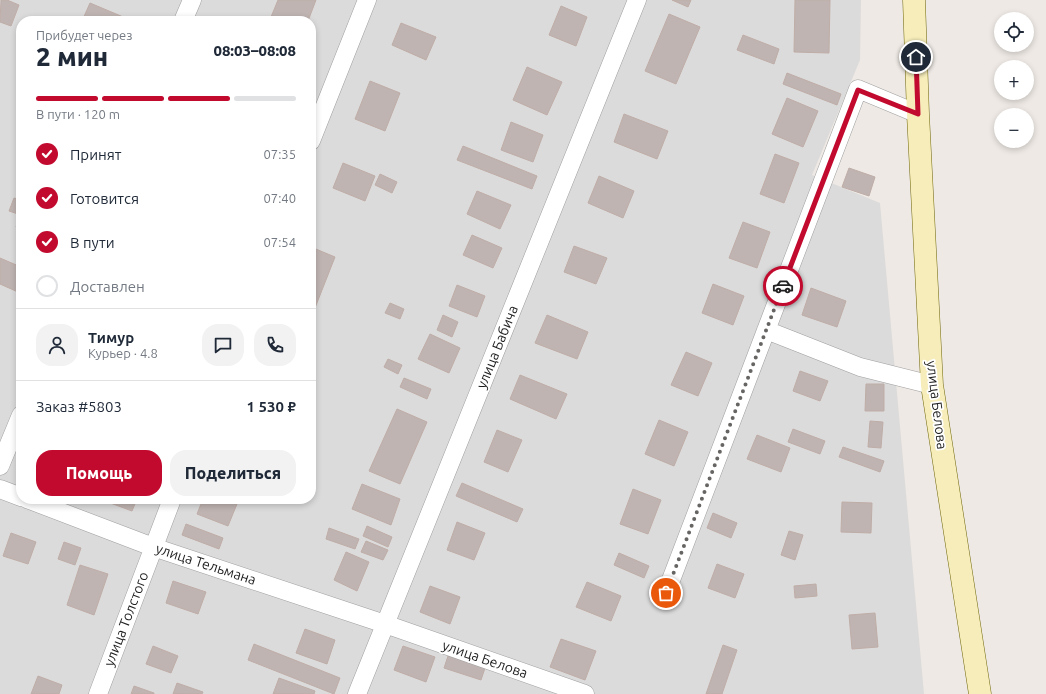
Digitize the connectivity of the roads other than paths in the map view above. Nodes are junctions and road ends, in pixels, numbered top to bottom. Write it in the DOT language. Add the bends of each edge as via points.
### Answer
graph roads {
  1 [pos="192,0"];
  2 [pos="367,0"];
  3 [pos="637,0"];
  4 [pos="914,0"];
  5 [pos="185,16"];
  6 [pos="918,114"];
  7 [pos="316,128"];
  8 [pos="766,330"];
  9 [pos="932,385"];
  10 [pos="16,427"];
  11 [pos="0,466"];
  12 [pos="0,489"];
  13 [pos="16,495"];
  14 [pos="40,504"];
  15 [pos="170,504"];
  16 [pos="153,547"];
  17 [pos="666,593"];
  18 [pos="386,624"];
  19 [pos="98,694"];
  20 [pos="357,694"];
  21 [pos="584,694"];
  22 [pos="980,694"];
  1 -- 5 [label="street"];
  2 -- 7 [label="street"];
  3 -- 18 [label="street, улица Бабича"];
  4 -- 6 [label="main road, улица Белова"];
  6 -- 8 [label="street" via="858,90"];
  6 -- 9 [label="main road, улица Белова"];
  8 -- 9 [label="street" via="860,366"];
  8 -- 17 [label="street"];
  9 -- 22 [label="main road, улица Белова"];
  10 -- 11 [label="street"];
  12 -- 13 [label="street"];
  14 -- 16 [label="street, улица Тельмана"];
  15 -- 16 [label="street, улица Толстого"];
  16 -- 18 [label="street, улица Тельмана"];
  16 -- 19 [label="street, улица Толстого"];
  18 -- 20 [label="street, улица Бабича"];
  18 -- 21 [label="street, улица Белова"];
}
